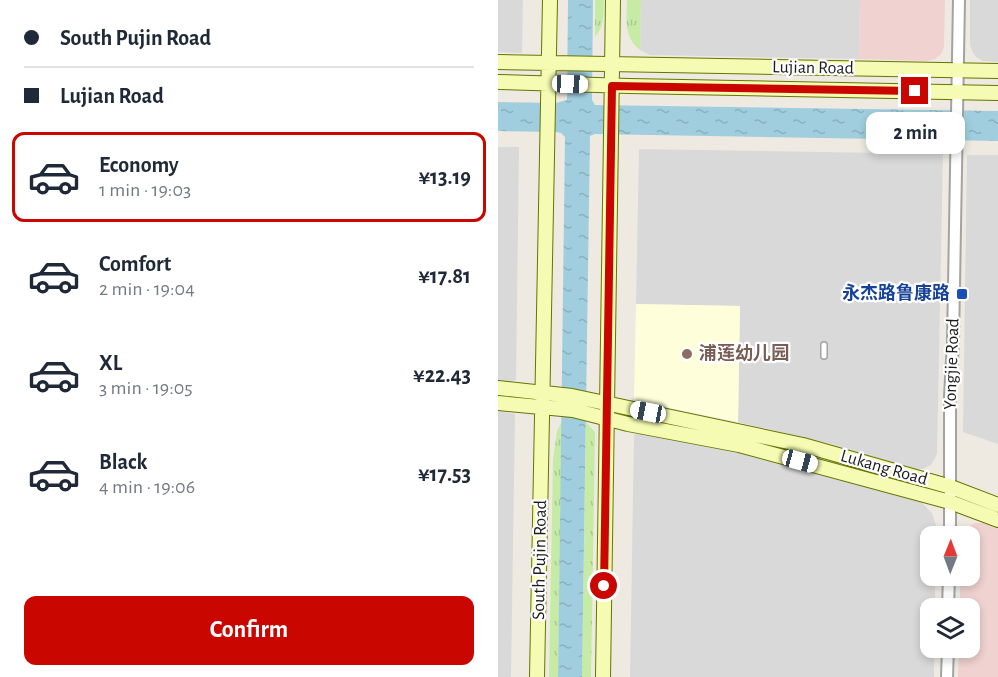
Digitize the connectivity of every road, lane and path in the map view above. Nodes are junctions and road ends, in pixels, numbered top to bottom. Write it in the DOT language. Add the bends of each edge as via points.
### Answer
graph roads {
  1 [pos="550,0"];
  2 [pos="614,0"];
  3 [pos="959,0"];
  4 [pos="498,63"];
  5 [pos="549,63"];
  6 [pos="612,64"];
  7 [pos="958,70"];
  8 [pos="998,71"];
  9 [pos="498,82"];
  10 [pos="549,83"];
  11 [pos="612,86"];
  12 [pos="958,92"];
  13 [pos="998,93"];
  14 [pos="824,345"];
  15 [pos="824,356"];
  16 [pos="498,388"];
  17 [pos="543,393"];
  18 [pos="498,403"];
  19 [pos="606,404"];
  20 [pos="543,407"];
  21 [pos="606,418"];
  22 [pos="951,487"];
  23 [pos="950,502"];
  24 [pos="998,505"];
  25 [pos="998,520"];
  26 [pos="950,526"];
  27 [pos="948,658"];
  28 [pos="537,677"];
  29 [pos="603,677"];
  30 [pos="947,677"];
  1 -- 5 [label="street"];
  2 -- 6 [label="street"];
  3 -- 7 [label="street"];
  4 -- 5 [label="street, Lujian Road"];
  5 -- 6 [label="street, Lujian Road"];
  5 -- 10 [label="street"];
  6 -- 7 [label="street, Lujian Road"];
  6 -- 11 [label="street"];
  7 -- 8 [label="street, Lujian Road"];
  7 -- 12 [label="street"];
  9 -- 10 [label="street, Lujian Road"];
  10 -- 11 [label="street, Lujian Road"];
  10 -- 17 [label="street, South Pujin Road"];
  11 -- 12 [label="street, Lujian Road"];
  11 -- 19 [label="street"];
  12 -- 13 [label="street, Lujian Road"];
  12 -- 22 [label="street, Yongjie Road"];
  14 -- 15 [label="lane"];
  16 -- 17 [label="street, Lukang Road"];
  17 -- 19 [label="street, Lukang Road"];
  17 -- 20 [label="street, South Pujin Road"];
  18 -- 20 [label="street, Lukang Road"];
  19 -- 21 [label="street"];
  19 -- 22 [label="street, Lukang Road" via="803,445"];
  20 -- 21 [label="street, Lukang Road"];
  20 -- 28 [label="street, South Pujin Road"];
  21 -- 23 [label="street, Lukang Road" via="739,445"];
  21 -- 29 [label="street"];
  22 -- 23 [label="street, Yongjie Road"];
  22 -- 24 [label="street, Lukang Road"];
  23 -- 25 [label="street, Lukang Road"];
  23 -- 26 [label="street, Yongjie Road"];
  27 -- 30 [label="street"];
}
